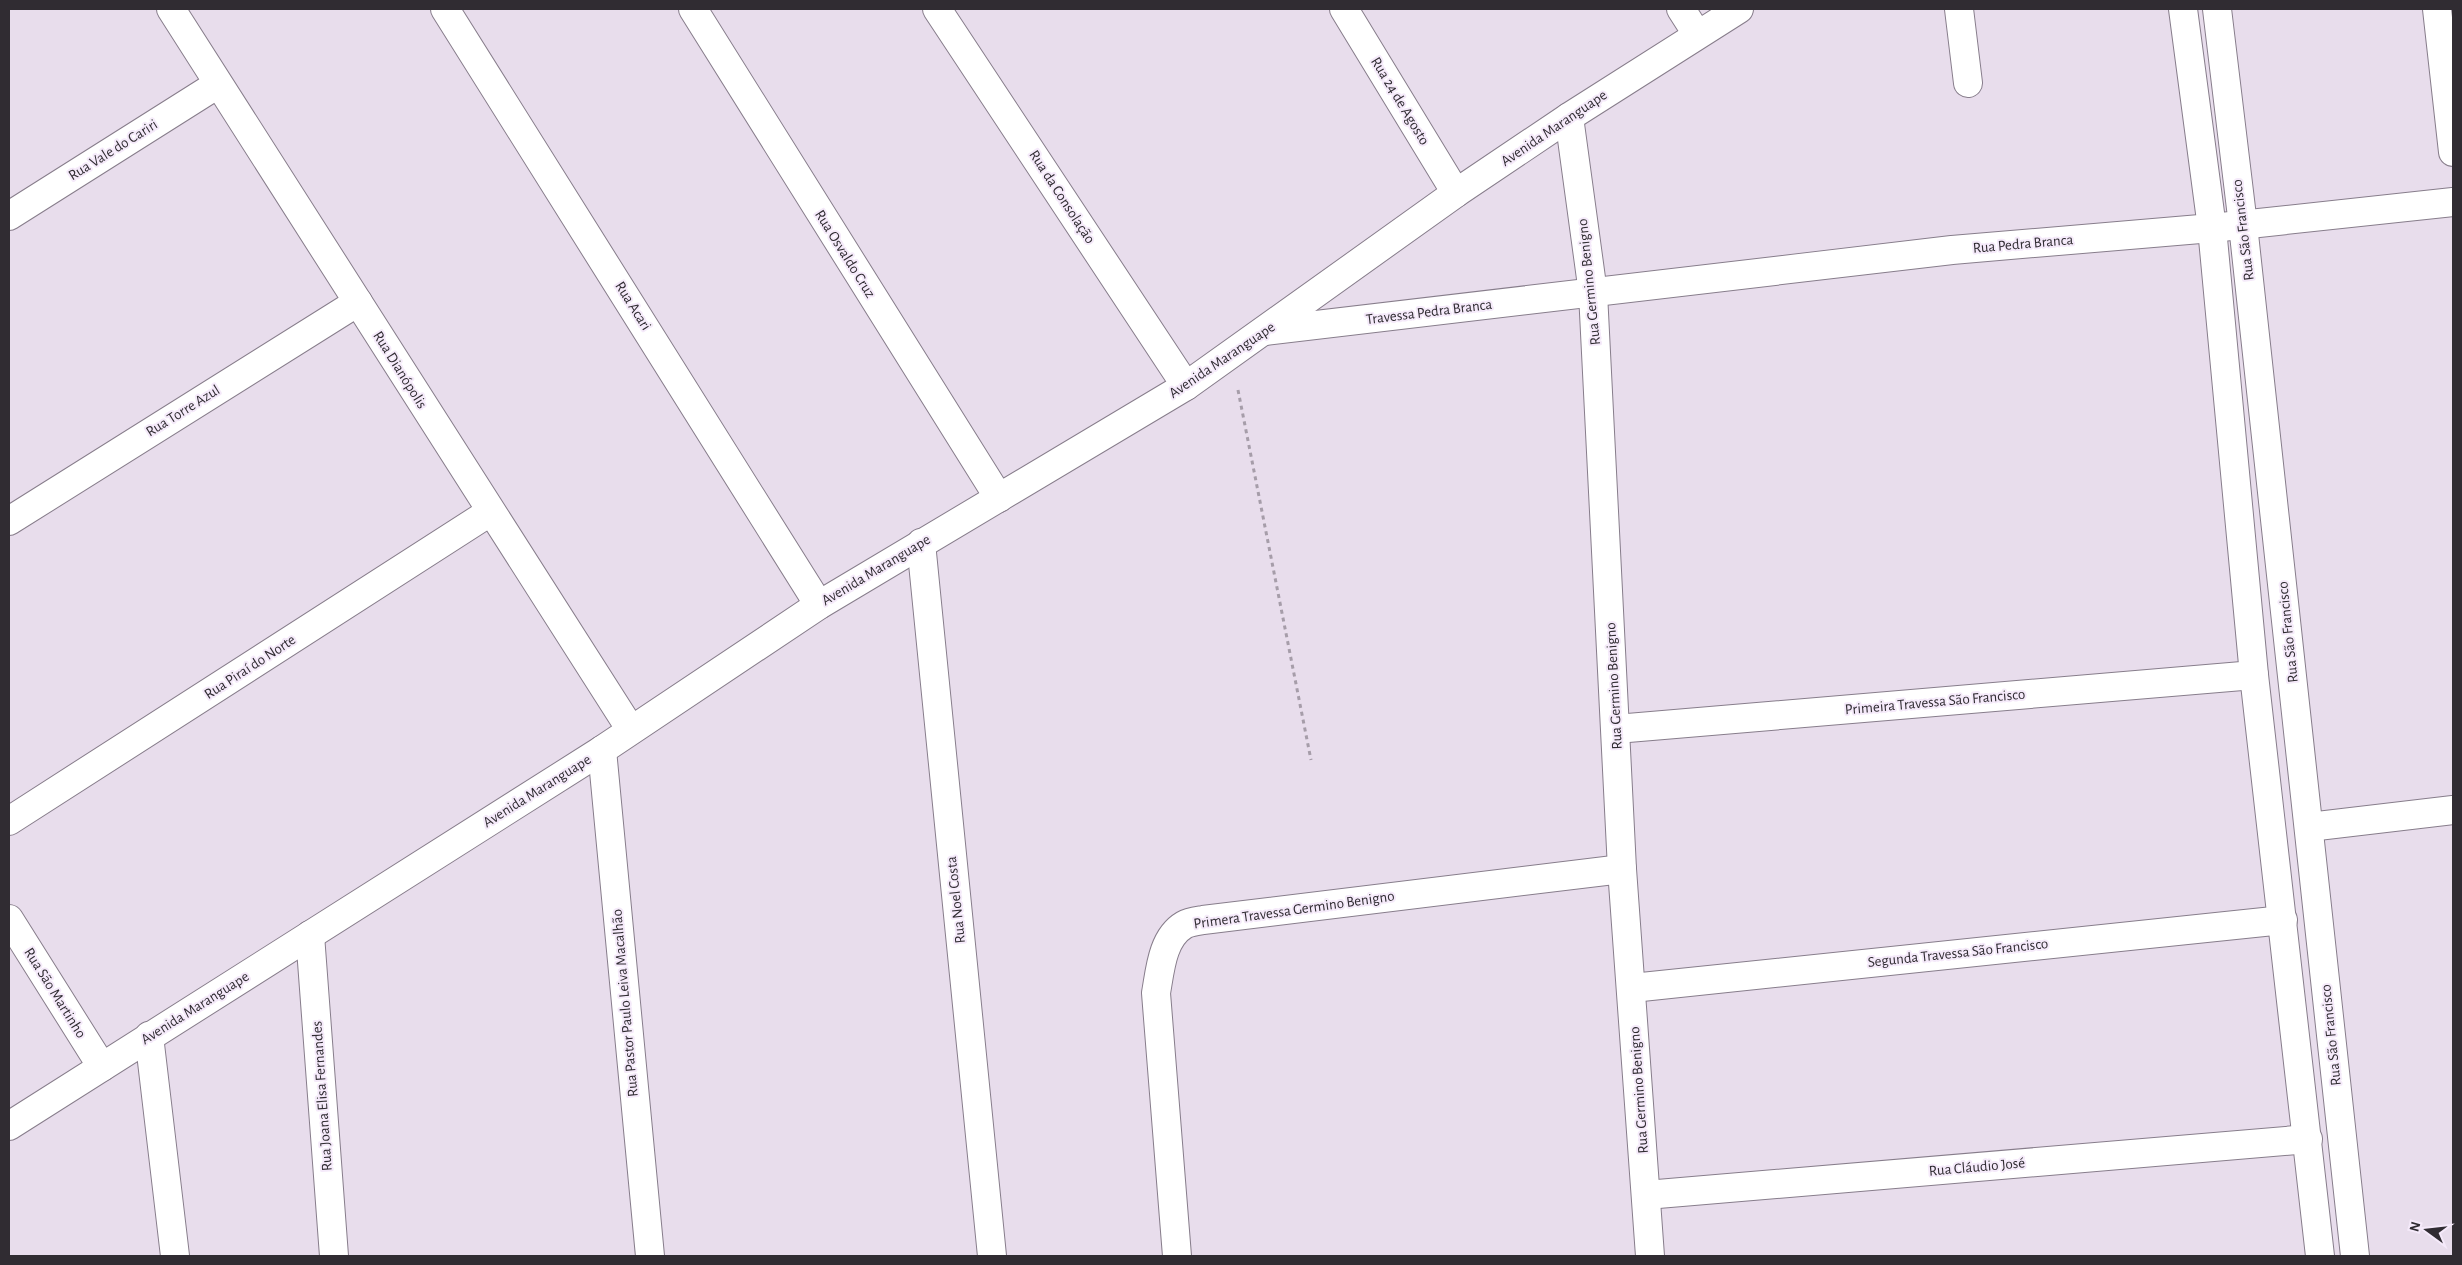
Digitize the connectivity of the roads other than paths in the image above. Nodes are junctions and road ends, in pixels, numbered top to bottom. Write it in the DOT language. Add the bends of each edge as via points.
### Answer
graph roads {
  1 [pos="171,9"];
  2 [pos="445,9"];
  3 [pos="693,9"];
  4 [pos="937,9"];
  5 [pos="1344,9"];
  6 [pos="1681,9"];
  7 [pos="1739,9"];
  8 [pos="1959,9"];
  9 [pos="2183,9"];
  10 [pos="2217,9"];
  11 [pos="2437,9"];
  12 [pos="1697,34"];
  13 [pos="1968,83"];
  14 [pos="218,84"];
  15 [pos="1569,117"];
  16 [pos="2453,152"];
  17 [pos="1456,194"];
  18 [pos="2453,202"];
  19 [pos="9,216"];
  20 [pos="2243,225"];
  21 [pos="2212,228"];
  22 [pos="1593,293"];
  23 [pos="358,302"];
  24 [pos="1265,331"];
  25 [pos="1186,386"];
  26 [pos="998,498"];
  27 [pos="490,512"];
  28 [pos="9,521"];
  29 [pos="921,543"];
  30 [pos="819,605"];
  31 [pos="2254,675"];
  32 [pos="1616,729"];
  33 [pos="631,730"];
  34 [pos="602,750"];
  35 [pos="2453,810"];
  36 [pos="9,821"];
  37 [pos="2309,827"];
  38 [pos="1622,869"];
  39 [pos="9,919"];
  40 [pos="2283,920"];
  41 [pos="310,935"];
  42 [pos="1632,988"];
  43 [pos="149,1036"];
  44 [pos="102,1067"];
  45 [pos="9,1126"];
  46 [pos="2308,1139"];
  47 [pos="1646,1195"];
  48 [pos="175,1256"];
  49 [pos="334,1256"];
  50 [pos="650,1256"];
  51 [pos="992,1256"];
  52 [pos="1177,1256"];
  53 [pos="1650,1256"];
  54 [pos="2320,1256"];
  55 [pos="2355,1256"];
  1 -- 14 [label="street, Rua Dianópolis"];
  2 -- 30 [label="street, Rua Acari"];
  3 -- 26 [label="street, Rua Osvaldo Cruz"];
  4 -- 25 [label="street, Rua da Consolação"];
  5 -- 17 [label="street, Rua 24 de Agosto"];
  6 -- 12 [label="street"];
  7 -- 12 [label="street, Avenida Maranguape"];
  8 -- 13 [label="street"];
  9 -- 21 [label="street, Rua São Francisco"];
  10 -- 20 [label="street, Rua São Francisco"];
  11 -- 16 [label="street"];
  12 -- 15 [label="street, Avenida Maranguape"];
  14 -- 19 [label="street, Rua Vale do Cariri"];
  14 -- 23 [label="street, Rua Dianópolis"];
  15 -- 17 [label="street, Avenida Maranguape"];
  15 -- 22 [label="street, Rua Germino Benigno"];
  17 -- 24 [label="street, Avenida Maranguape"];
  18 -- 20 [label="street, Rua Pedra Branca"];
  20 -- 21 [label="street, Rua Pedra Branca"];
  20 -- 37 [label="street, Rua São Francisco"];
  21 -- 22 [label="street, Rua Pedra Branca" via="1952,250"];
  21 -- 31 [label="street, Rua São Francisco"];
  22 -- 24 [label="street, Travessa Pedra Branca"];
  22 -- 32 [label="street, Rua Germino Benigno"];
  23 -- 27 [label="street, Rua Dianópolis"];
  23 -- 28 [label="street, Rua Torre Azul"];
  24 -- 25 [label="street, Avenida Maranguape"];
  25 -- 26 [label="street, Avenida Maranguape"];
  26 -- 29 [label="street, Avenida Maranguape"];
  27 -- 33 [label="street, Rua Dianópolis"];
  27 -- 36 [label="street, Rua Piraí do Norte"];
  29 -- 30 [label="street, Avenida Maranguape"];
  29 -- 51 [label="street, Rua Noel Costa"];
  30 -- 33 [label="street, Avenida Maranguape"];
  31 -- 32 [label="street, Primeira Travessa São Francisco"];
  31 -- 40 [label="street, Rua São Francisco"];
  32 -- 38 [label="street, Rua Germino Benigno"];
  33 -- 34 [label="street, Avenida Maranguape"];
  34 -- 41 [label="street, Avenida Maranguape"];
  34 -- 50 [label="street, Rua Pastor Paulo Leiva Macalhão"];
  35 -- 37 [label="street"];
  37 -- 55 [label="street, Rua São Francisco"];
  38 -- 42 [label="street, Rua Germino Benigno"];
  38 -- 52 [label="street, Primera Travessa Germino Benigno" via="1203,920 1183,926 1172,937 1162,958 1156,993"];
  39 -- 44 [label="street, Rua São Martinho"];
  40 -- 42 [label="street, Segunda Travessa São Francisco"];
  40 -- 46 [label="street, Rua São Francisco"];
  41 -- 43 [label="street, Avenida Maranguape"];
  41 -- 49 [label="street, Rua Joana Elisa Fernandes"];
  42 -- 47 [label="street, Rua Germino Benigno"];
  43 -- 44 [label="street, Avenida Maranguape"];
  43 -- 48 [label="street"];
  44 -- 45 [label="street, Avenida Maranguape"];
  46 -- 47 [label="street, Rua Cláudio José"];
  46 -- 54 [label="street, Rua São Francisco"];
  47 -- 53 [label="street, Rua Germino Benigno"];
}
